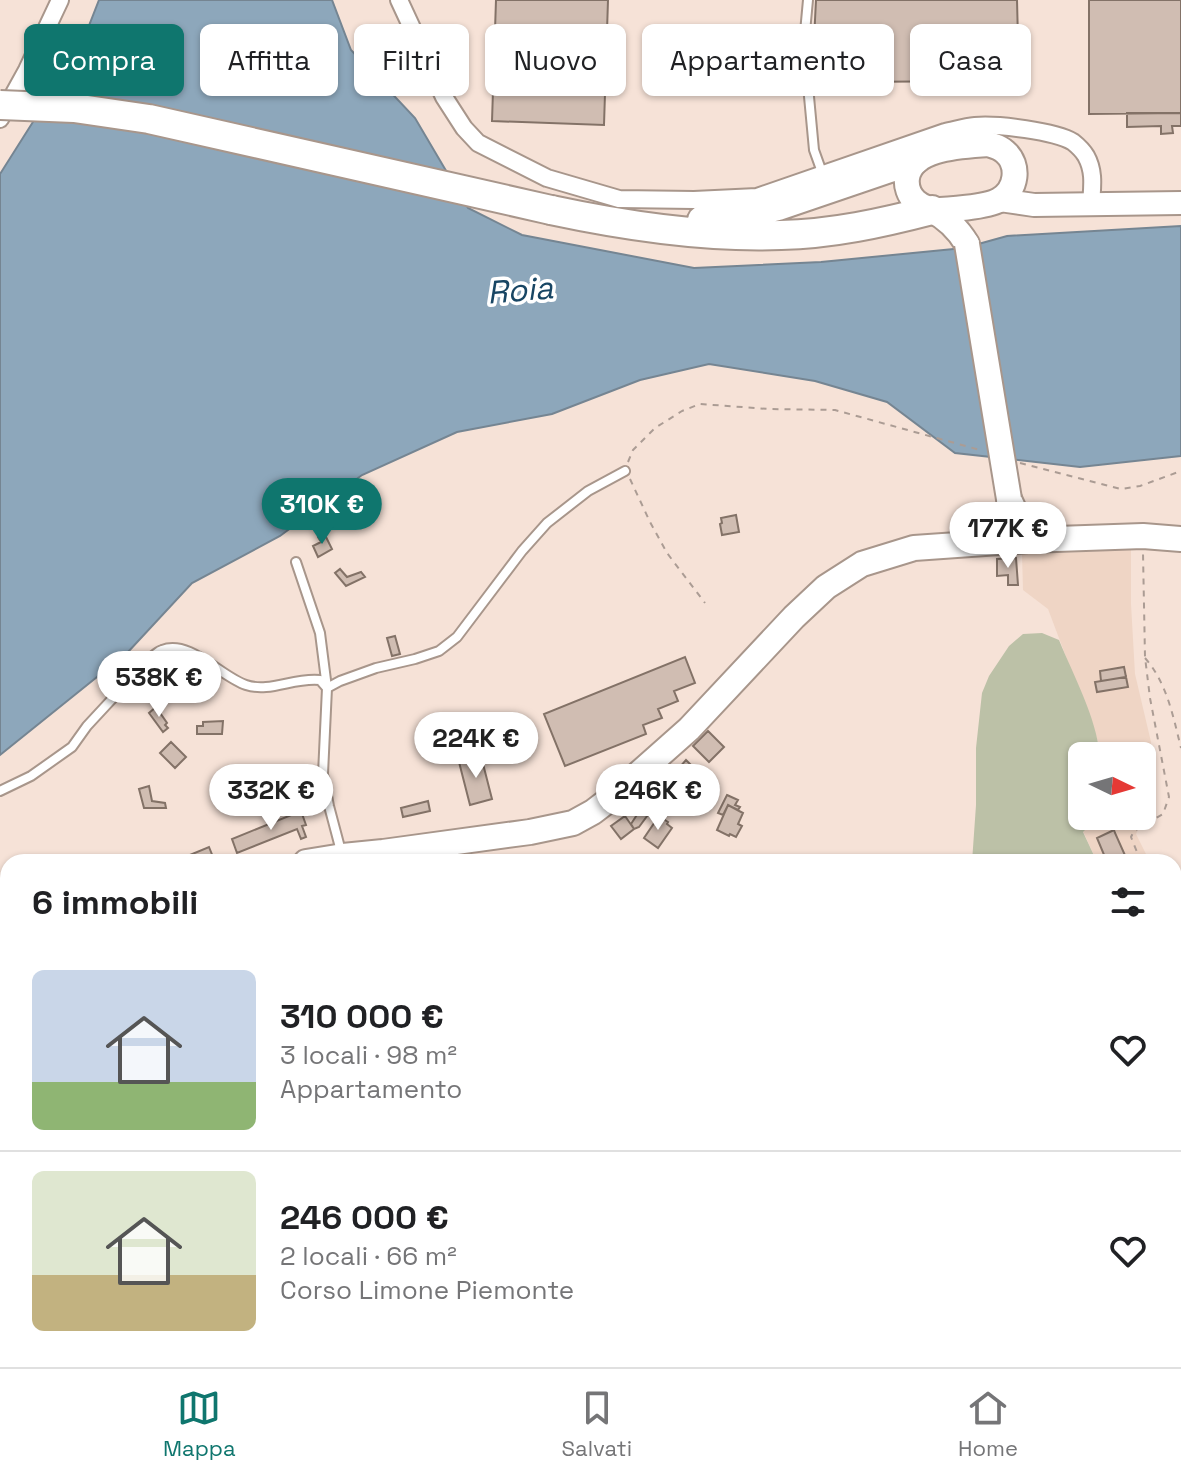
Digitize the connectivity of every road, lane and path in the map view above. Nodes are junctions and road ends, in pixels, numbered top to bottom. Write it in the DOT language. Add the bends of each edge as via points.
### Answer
graph roads {
  1 [pos="60,0"];
  2 [pos="399,0"];
  3 [pos="808,0"];
  4 [pos="0,105"];
  5 [pos="0,119"];
  6 [pos="916,159"];
  7 [pos="1014,168"];
  8 [pos="823,175"];
  9 [pos="995,201"];
  10 [pos="1181,203"];
  11 [pos="1047,205"];
  12 [pos="1091,205"];
  13 [pos="932,210"];
  14 [pos="644,226"];
  15 [pos="967,244"];
  16 [pos="981,450"];
  17 [pos="1020,463"];
  18 [pos="625,471"];
  19 [pos="1181,471"];
  20 [pos="1143,536"];
  21 [pos="1181,539"];
  22 [pos="1016,541"];
  23 [pos="296,562"];
  24 [pos="705,603"];
  25 [pos="1145,657"];
  26 [pos="327,688"];
  27 [pos="1181,748"];
  28 [pos="0,791"];
  29 [pos="342,854"];
  30 [pos="363,854"];
  31 [pos="1138,854"];
  1 -- 5 [label="street"];
  2 -- 8 [label="street" via="464,128 478,143 547,178 619,199 694,200 757,197"];
  3 -- 8 [label="lane" via="806,74 814,150"];
  4 -- 14 [label="highway, bridge" via="149,119 551,210"];
  6 -- 7 [label="main road" via="929,152 988,144 1005,152"];
  6 -- 13 [label="main road" via="907,175 908,190 917,204"];
  6 -- 14 [label="highway" via="778,206"];
  7 -- 9 [label="main road" via="1012,186"];
  7 -- 11 [label="street" via="1030,195"];
  8 -- 12 [label="street" via="945,132 977,126 1014,128 1075,143 1090,165"];
  9 -- 11 [label="street"];
  9 -- 13 [label="main road"];
  9 -- 15 [label="main road" via="976,217"];
  10 -- 12 [label="street"];
  11 -- 12 [label="street"];
  13 -- 14 [label="highway" via="840,230 781,235"];
  13 -- 15 [label="main road" via="958,229"];
  15 -- 22 [label="main road, bridge"];
  16 -- 18 [label="path" via="835,410 700,404 655,428 633,450"];
  17 -- 19 [label="path" via="1121,489"];
  18 -- 24 [label="path" via="667,553"];
  18 -- 26 [label="lane" via="547,523 457,637 439,651"];
  20 -- 21 [label="main road"];
  20 -- 22 [label="main road"];
  20 -- 25 [label="path"];
  22 -- 30 [label="main road" via="914,548 862,564 794,617 689,729 610,799 573,823"];
  23 -- 26 [label="lane" via="320,633"];
  25 -- 27 [label="path" via="1170,703"];
  25 -- 31 [label="path" via="1169,797 1163,814 1134,831"];
  26 -- 28 [label="lane" via="320,680 305,678 280,685 246,685 191,652 162,649 72,747"];
  26 -- 29 [label="lane" via="323,774"];
}
